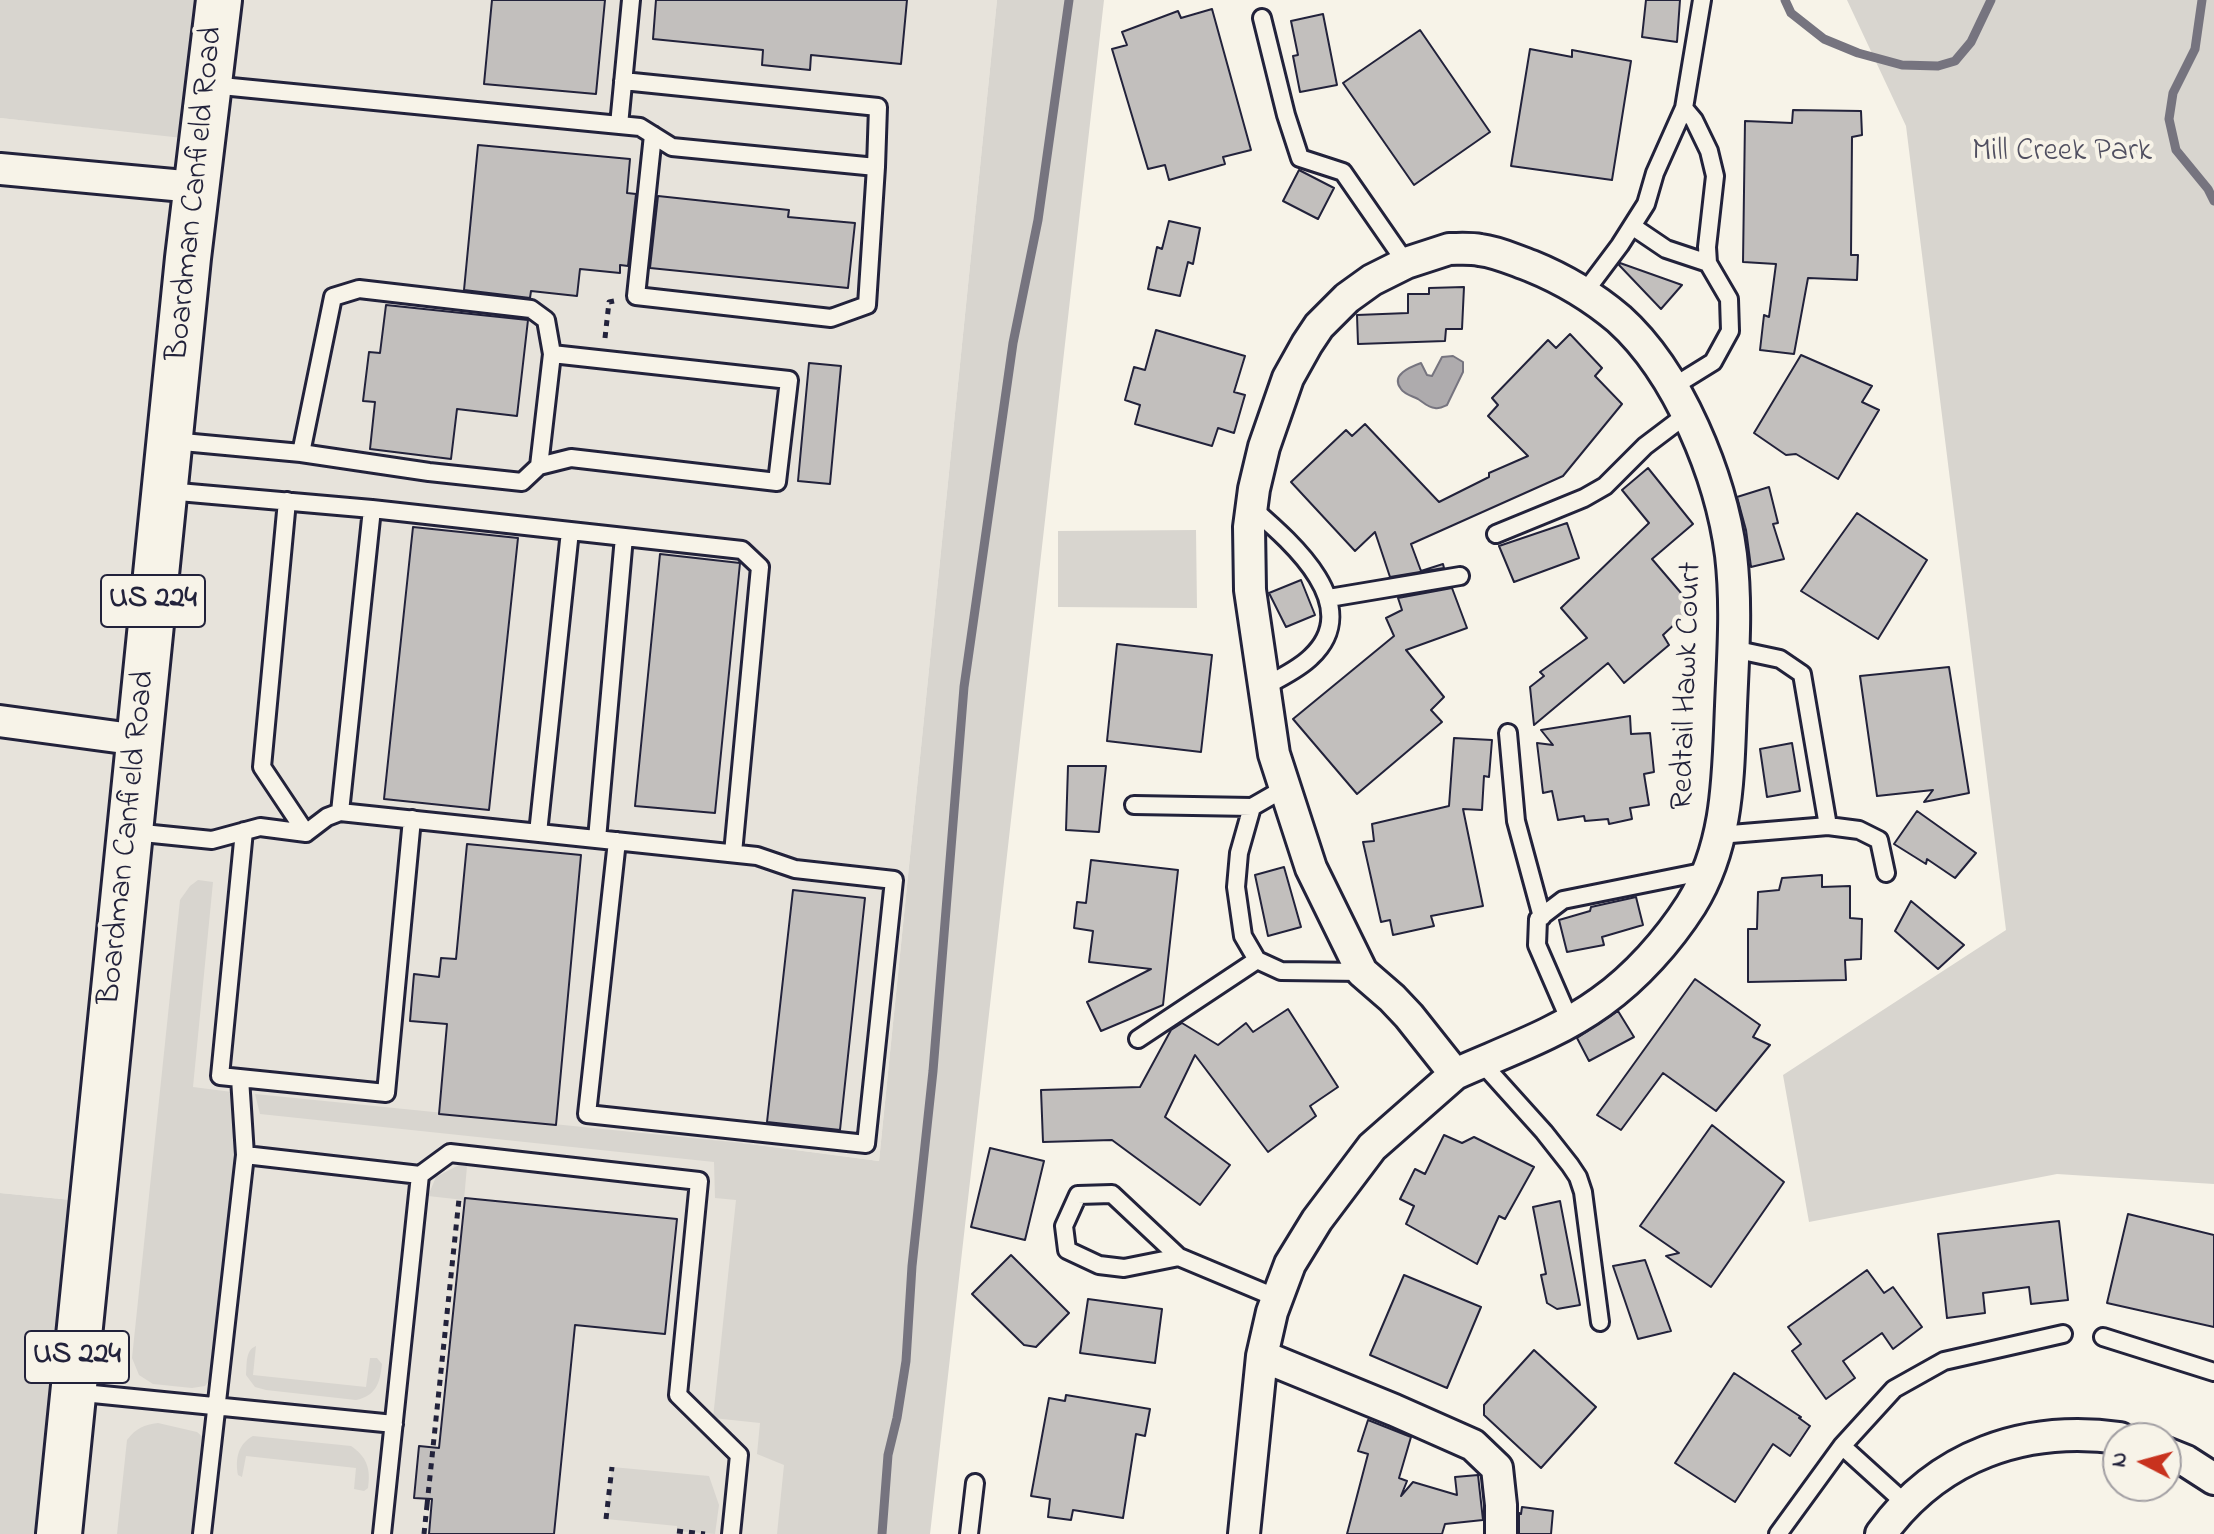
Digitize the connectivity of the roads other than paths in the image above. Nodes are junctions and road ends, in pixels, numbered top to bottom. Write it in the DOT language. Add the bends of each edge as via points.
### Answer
graph roads {
  1 [pos="219,0"];
  2 [pos="631,0"];
  3 [pos="1702,0"];
  4 [pos="1262,18"];
  5 [pos="623,81"];
  6 [pos="209,85"];
  7 [pos="1684,108"];
  8 [pos="619,125"];
  9 [pos="653,135"];
  10 [pos="876,167"];
  11 [pos="0,169"];
  12 [pos="195,187"];
  13 [pos="1632,226"];
  14 [pos="1406,263"];
  15 [pos="1708,263"];
  16 [pos="1584,293"];
  17 [pos="552,354"];
  18 [pos="1671,388"];
  19 [pos="1686,415"];
  20 [pos="170,440"];
  21 [pos="301,453"];
  22 [pos="539,466"];
  23 [pos="165,491"];
  24 [pos="287,501"];
  25 [pos="1251,507"];
  26 [pos="372,509"];
  27 [pos="570,531"];
  28 [pos="1496,534"];
  29 [pos="624,537"];
  30 [pos="1460,576"];
  31 [pos="1329,598"];
  32 [pos="1733,649"];
  33 [pos="1264,687"];
  34 [pos="0,721"];
  35 [pos="1508,733"];
  36 [pos="139,740"];
  37 [pos="1285,788"];
  38 [pos="1134,805"];
  39 [pos="1252,807"];
  40 [pos="340,812"];
  41 [pos="412,819"];
  42 [pos="1828,826"];
  43 [pos="130,831"];
  44 [pos="244,831"];
  45 [pos="306,833"];
  46 [pos="538,833"];
  47 [pos="1719,835"];
  48 [pos="597,839"];
  49 [pos="617,841"];
  50 [pos="733,853"];
  51 [pos="1707,871"];
  52 [pos="1886,873"];
  53 [pos="1542,917"];
  54 [pos="1257,960"];
  55 [pos="1362,972"];
  56 [pos="1570,1021"];
  57 [pos="1138,1039"];
  58 [pos="1468,1068"];
  59 [pos="240,1078"];
  60 [pos="245,1155"];
  61 [pos="420,1175"];
  62 [pos="1179,1257"];
  63 [pos="1277,1298"];
  64 [pos="1600,1322"];
  65 [pos="2063,1334"];
  66 [pos="2103,1337"];
  67 [pos="1262,1356"];
  68 [pos="2214,1372"];
  69 [pos="73,1392"];
  70 [pos="217,1407"];
  71 [pos="394,1424"];
  72 [pos="2102,1437"];
  73 [pos="1842,1446"];
  74 [pos="2182,1459"];
  75 [pos="2214,1479"];
  76 [pos="975,1483"];
  77 [pos="1906,1504"];
  78 [pos="59,1534"];
  79 [pos="202,1534"];
  80 [pos="382,1534"];
  81 [pos="731,1534"];
  82 [pos="969,1534"];
  83 [pos="1244,1534"];
  84 [pos="1501,1534"];
  85 [pos="1778,1534"];
  86 [pos="1881,1534"];
  1 -- 6 [label="main road, Boardman Canfield Road / US 224"];
  2 -- 5 [label="lane"];
  3 -- 7 [label="lane"];
  4 -- 14 [label="lane" via="1300,158 1343,172"];
  5 -- 8 [label="lane"];
  5 -- 10 [label="lane" via="878,107"];
  6 -- 8 [label="lane"];
  6 -- 12 [label="main road, Boardman Canfield Road / US 224"];
  7 -- 13 [label="lane"];
  7 -- 15 [label="lane" via="1709,151 1715,176"];
  8 -- 9 [label="lane" via="640,127"];
  9 -- 10 [label="lane" via="672,147"];
  9 -- 10 [label="lane" via="636,296 831,318 867,305"];
  11 -- 12 [label="street"];
  12 -- 20 [label="main road, Boardman Canfield Road / US 224"];
  13 -- 15 [label="lane" via="1666,249"];
  13 -- 16 [label="lane"];
  14 -- 16 [label="street, Redtail Hawk Court" via="1449,249 1478,249 1548,273"];
  14 -- 25 [label="street, Redtail Hawk Court" via="1347,298 1307,344 1288,378 1264,447"];
  15 -- 18 [label="lane" via="1729,299 1730,331 1713,362"];
  16 -- 18 [label="street, Redtail Hawk Court" via="1634,336"];
  17 -- 21 [label="lane" via="546,320 531,309 359,289 333,297"];
  17 -- 22 [label="lane"];
  17 -- 22 [label="lane" via="789,380 777,482 571,458"];
  18 -- 19 [label="street, Redtail Hawk Court"];
  19 -- 28 [label="lane" via="1605,486"];
  19 -- 32 [label="street, Redtail Hawk Court" via="1719,495 1731,554"];
  20 -- 21 [label="lane"];
  20 -- 23 [label="main road, Boardman Canfield Road / US 224"];
  21 -- 22 [label="lane" via="522,482"];
  23 -- 24 [label="lane"];
  23 -- 36 [label="main road, Boardman Canfield Road / US 224"];
  24 -- 26 [label="lane"];
  24 -- 45 [label="lane" via="262,767"];
  25 -- 31 [label="lane" via="1289,540"];
  25 -- 33 [label="street, Redtail Hawk Court" via="1250,590"];
  26 -- 27 [label="lane"];
  26 -- 40 [label="lane"];
  27 -- 29 [label="lane"];
  27 -- 46 [label="lane"];
  29 -- 48 [label="lane"];
  29 -- 50 [label="lane" via="742,550 760,567"];
  30 -- 31 [label="lane"];
  31 -- 33 [label="lane" via="1325,640 1310,658"];
  32 -- 42 [label="lane" via="1780,659 1802,674"];
  32 -- 47 [label="street, Redtail Hawk Court" via="1728,776"];
  33 -- 37 [label="street, Redtail Hawk Court"];
  34 -- 36 [label="street"];
  35 -- 53 [label="lane" via="1516,821"];
  36 -- 43 [label="main road, Boardman Canfield Road / US 224"];
  37 -- 39 [label="lane"];
  37 -- 55 [label="street, Redtail Hawk Court" via="1311,868"];
  38 -- 39 [label="lane"];
  39 -- 54 [label="lane" via="1236,887 1243,936"];
  40 -- 41 [label="lane"];
  40 -- 45 [label="lane"];
  41 -- 46 [label="lane"];
  41 -- 59 [label="lane" via="386,1093"];
  42 -- 47 [label="lane"];
  42 -- 52 [label="lane" via="1859,830 1879,840"];
  43 -- 44 [label="lane" via="212,840"];
  43 -- 69 [label="main road, Boardman Canfield Road / US 224"];
  44 -- 45 [label="lane" via="260,827"];
  44 -- 59 [label="lane" via="220,1076"];
  46 -- 48 [label="lane"];
  47 -- 51 [label="street, Redtail Hawk Court"];
  48 -- 49 [label="lane"];
  49 -- 50 [label="lane"];
  49 -- 50 [label="lane" via="587,1114 866,1144 894,880 795,869"];
  51 -- 53 [label="lane" via="1563,900"];
  51 -- 56 [label="street, Redtail Hawk Court" via="1692,902 1650,957 1601,1003"];
  53 -- 56 [label="lane" via="1537,945"];
  54 -- 55 [label="lane" via="1281,971"];
  54 -- 57 [label="lane"];
  55 -- 58 [label="street, Redtail Hawk Court"];
  56 -- 58 [label="street, Redtail Hawk Court"];
  58 -- 63 [label="street" via="1372,1147 1303,1241"];
  58 -- 64 [label="lane" via="1544,1132 1578,1177"];
  59 -- 60 [label="lane"];
  60 -- 61 [label="lane"];
  60 -- 70 [label="lane"];
  61 -- 71 [label="lane"];
  61 -- 81 [label="lane" via="450,1153 699,1181 678,1395 739,1455"];
  62 -- 62 [label="lane" via="1124,1268 1099,1265 1067,1250 1064,1226 1078,1195 1112,1194"];
  62 -- 63 [label="lane"];
  63 -- 67 [label="street"];
  65 -- 73 [label="lane" via="1944,1361 1894,1389"];
  66 -- 68 [label="lane"];
  67 -- 83 [label="street"];
  67 -- 84 [label="street" via="1473,1445 1497,1468"];
  69 -- 70 [label="lane"];
  69 -- 78 [label="main road, Boardman Canfield Road / US 224"];
  70 -- 71 [label="lane"];
  70 -- 79 [label="lane"];
  71 -- 80 [label="lane"];
  72 -- 77 [label="street" via="2065,1434 2018,1441 1948,1470"];
  73 -- 77 [label="lane"];
  73 -- 85 [label="lane"];
  74 -- 75 [label="street"];
  76 -- 82 [label="lane"];
  77 -- 86 [label="street"];
}
